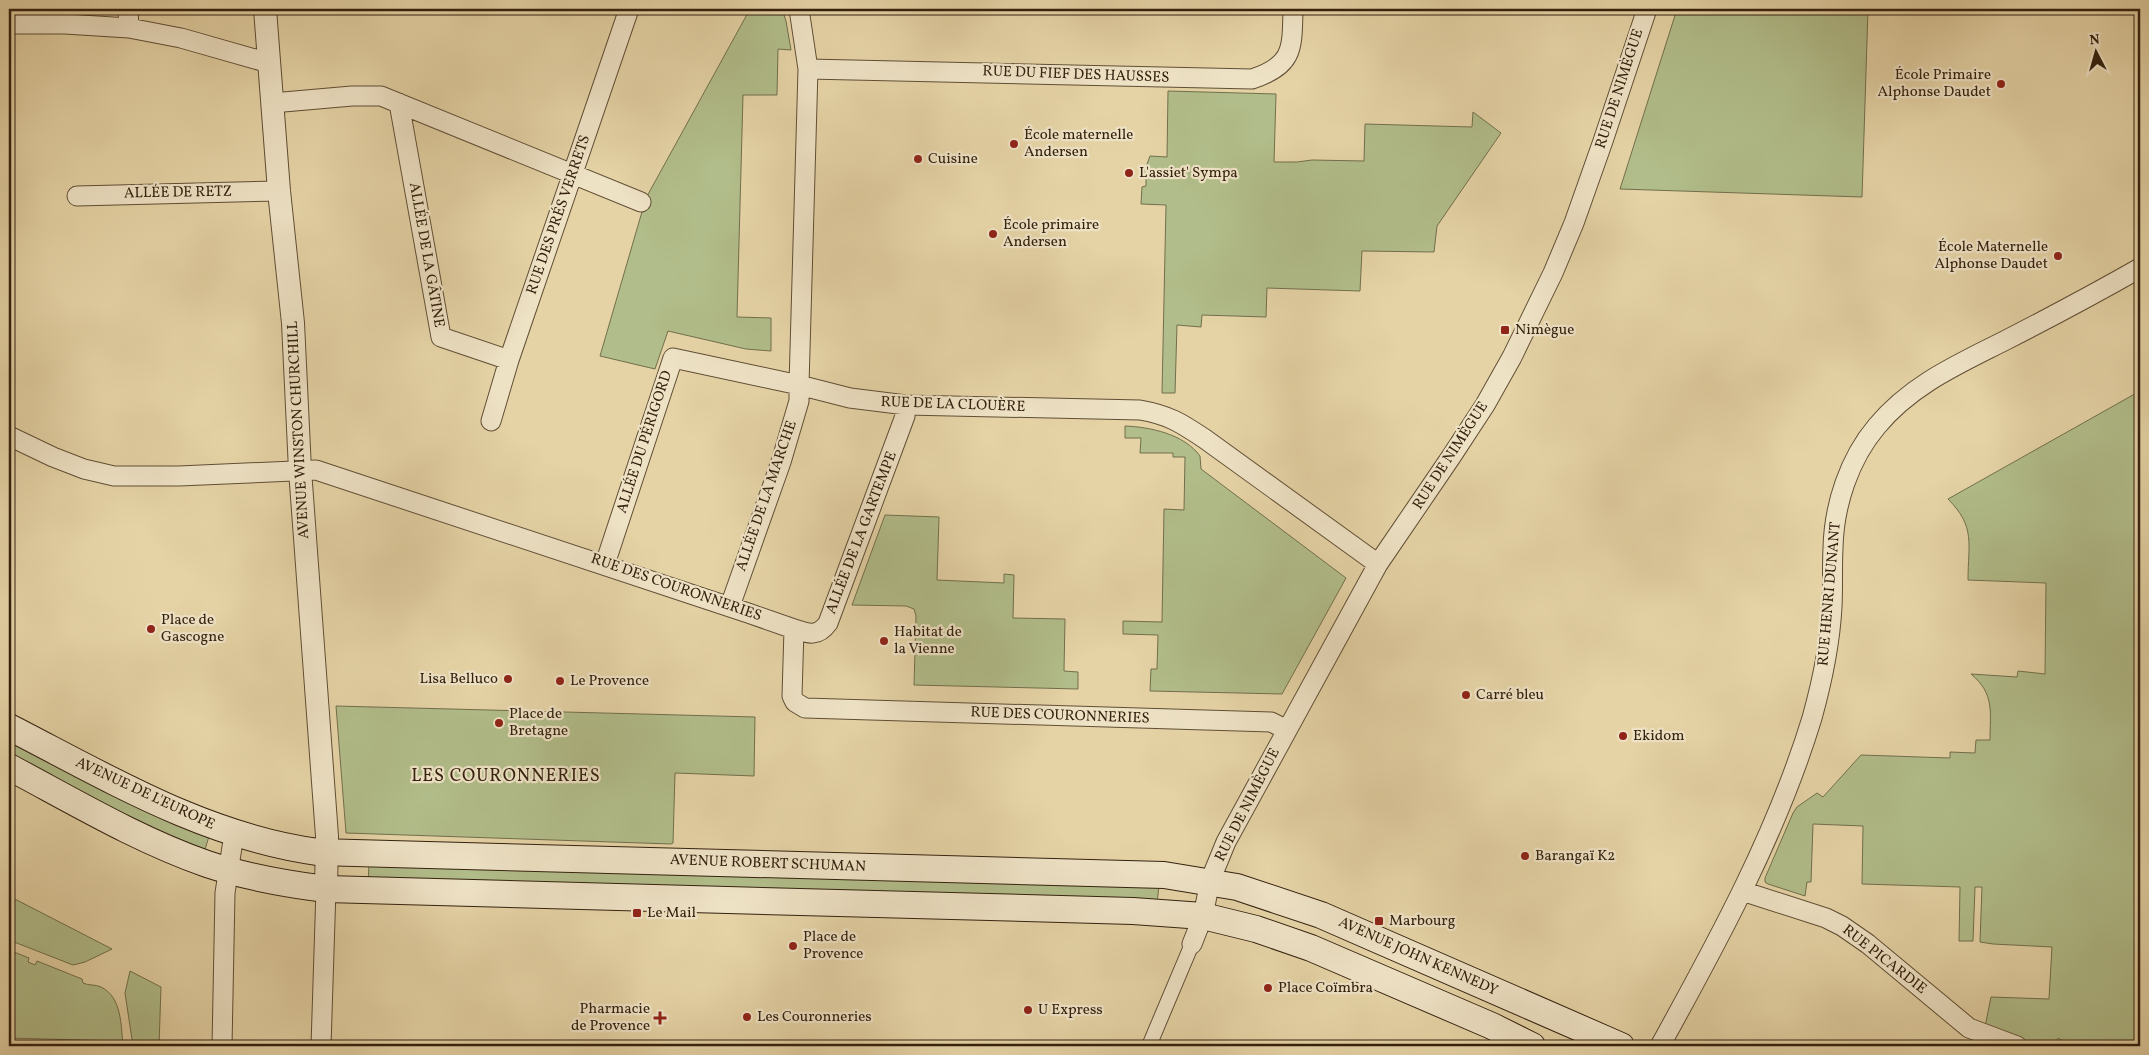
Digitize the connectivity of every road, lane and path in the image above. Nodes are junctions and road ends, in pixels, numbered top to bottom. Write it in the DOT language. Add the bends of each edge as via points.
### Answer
graph roads {
  1 [pos="128,9"];
  2 [pos="265,9"];
  3 [pos="629,9"];
  4 [pos="799,9"];
  5 [pos="1293,9"];
  6 [pos="1647,9"];
  7 [pos="65,17"];
  8 [pos="9,24"];
  9 [pos="129,28"];
  10 [pos="269,63"];
  11 [pos="808,69"];
  12 [pos="272,103"];
  13 [pos="399,103"];
  14 [pos="574,174"];
  15 [pos="279,191"];
  16 [pos="77,196"];
  17 [pos="641,202"];
  18 [pos="2140,268"];
  19 [pos="509,360"];
  20 [pos="799,385"];
  21 [pos="906,405"];
  22 [pos="490,421"];
  23 [pos="9,436"];
  24 [pos="300,470"];
  25 [pos="605,564"];
  26 [pos="1378,564"];
  27 [pos="730,606"];
  28 [pos="794,629"];
  29 [pos="9,727"];
  30 [pos="1287,730"];
  31 [pos="9,767"];
  32 [pos="234,834"];
  33 [pos="322,852"];
  34 [pos="229,870"];
  35 [pos="1210,881"];
  36 [pos="326,890"];
  37 [pos="1742,891"];
  38 [pos="1203,916"];
  39 [pos="1192,944"];
  40 [pos="1519,1043"];
  41 [pos="222,1046"];
  42 [pos="322,1046"];
  43 [pos="1149,1046"];
  44 [pos="1621,1046"];
  45 [pos="1660,1046"];
  46 [pos="2017,1046"];
  1 -- 9 [label="street"];
  2 -- 10 [label="street, AVENUE WINSTON CHURCHILL"];
  3 -- 14 [label="street, RUE DES PRÉS VERRETS"];
  4 -- 11 [label="street"];
  5 -- 11 [label="street, RUE DU FIEF DES HAUSSES" via="1288,55 1277,68 1252,79"];
  6 -- 26 [label="street, RUE DE NIMÈGUE" via="1580,206 1553,273 1485,404"];
  7 -- 8 [label="street"];
  7 -- 9 [label="street"];
  9 -- 10 [label="street" via="181,38"];
  10 -- 12 [label="street, AVENUE WINSTON CHURCHILL"];
  11 -- 20 [label="street"];
  12 -- 13 [label="street" via="381,96"];
  12 -- 15 [label="street, AVENUE WINSTON CHURCHILL"];
  13 -- 14 [label="street"];
  13 -- 19 [label="street, ALLÉE DE LA GÂTINE" via="441,337"];
  14 -- 17 [label="street"];
  14 -- 19 [label="street, RUE DES PRÉS VERRETS"];
  15 -- 16 [label="street, ALLÉE DE RETZ"];
  15 -- 24 [label="street, AVENUE WINSTON CHURCHILL" via="292,323"];
  18 -- 37 [label="street, RUE HENRI DUNANT" via="1926,382 1886,415 1863,446 1846,480 1835,524 1832,608 1821,683 1792,773"];
  19 -- 22 [label="street, RUE DES PRÉS VERRETS"];
  20 -- 21 [label="street, RUE DE LA CLOUÈRE" via="850,398"];
  20 -- 25 [label="street, ALLÉE DU PÉRIGORD" via="673,358"];
  20 -- 27 [label="street, ALLÉE DE LA MARCHE" via="799,401 781,462"];
  21 -- 26 [label="street, RUE DE LA CLOUÈRE" via="1140,410 1162,414 1206,439"];
  21 -- 28 [label="street, ALLÉE DE LA GARTEMPE" via="881,485 828,623 815,633"];
  23 -- 24 [label="street, RUE DES COURONNERIES" via="84,470 114,476 169,477"];
  24 -- 25 [label="street, RUE DES COURONNERIES" via="316,470"];
  24 -- 33 [label="street, AVENUE WINSTON CHURCHILL" via="322,758"];
  25 -- 27 [label="street, RUE DES COURONNERIES"];
  26 -- 30 [label="street, RUE DE NIMÈGUE"];
  27 -- 28 [label="street, RUE DES COURONNERIES"];
  28 -- 30 [label="street, RUE DES COURONNERIES" via="792,696 805,708 1271,722"];
  29 -- 32 [label="main road, AVENUE DE L'EUROPE" via="190,818"];
  30 -- 35 [label="street, RUE DE NIMÈGUE" via="1226,842"];
  31 -- 34 [label="main road" via="150,840"];
  32 -- 33 [label="main road, AVENUE DE L'EUROPE"];
  32 -- 34 [label="street"];
  33 -- 34 [label="main road" via="249,856"];
  33 -- 35 [label="main road, AVENUE ROBERT SCHUMAN" via="1158,875"];
  33 -- 36 [label="street"];
  34 -- 36 [label="main road" via="289,885"];
  34 -- 41 [label="street"];
  35 -- 38 [label="street, RUE DE NIMÈGUE"];
  35 -- 44 [label="main road, AVENUE JOHN KENNEDY" via="1266,895 1321,915"];
  36 -- 38 [label="main road" via="1132,911"];
  36 -- 42 [label="street"];
  37 -- 45 [label="street, RUE HENRI DUNANT"];
  37 -- 46 [label="street, RUE PICARDIE" via="1842,926 1969,1028"];
  38 -- 39 [label="street, RUE DE NIMÈGUE"];
  38 -- 40 [label="main road" via="1256,929 1311,948 1492,1026"];
  39 -- 43 [label="street"];
}
